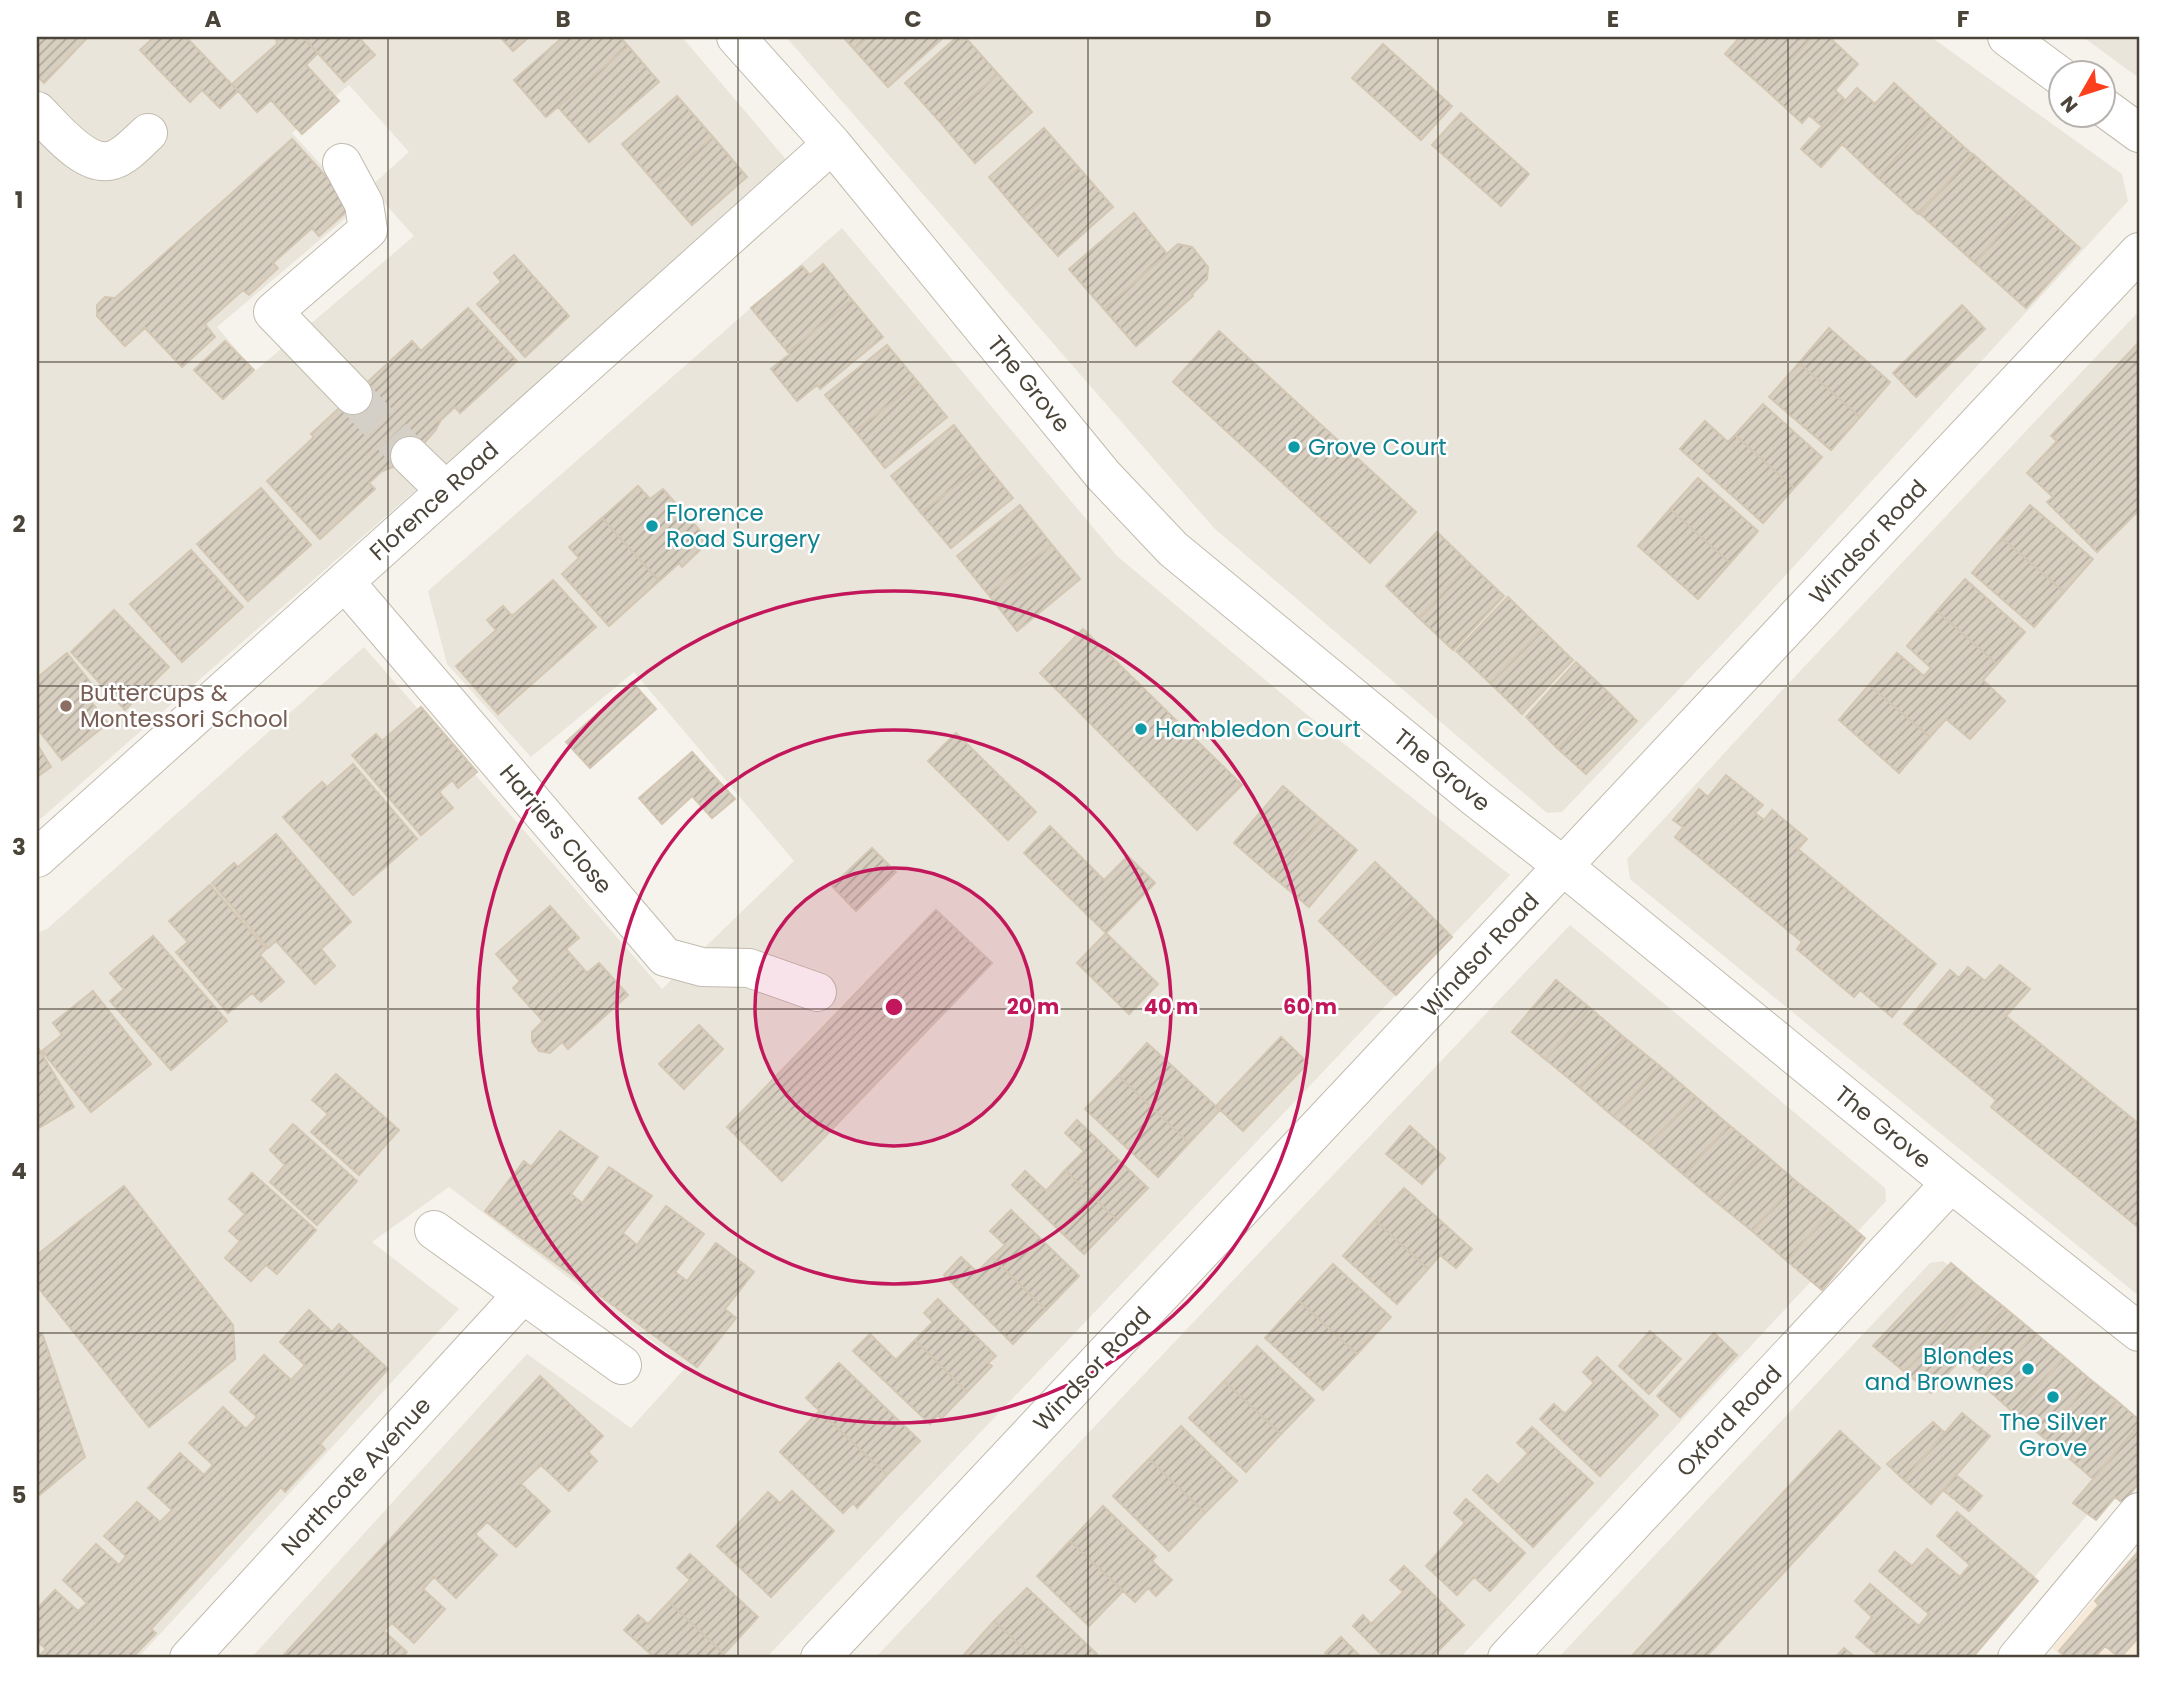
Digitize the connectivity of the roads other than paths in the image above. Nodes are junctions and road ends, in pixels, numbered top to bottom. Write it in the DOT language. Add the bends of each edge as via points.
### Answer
graph roads {
  1 [pos="736,37"];
  2 [pos="2007,37"];
  3 [pos="2046,66"];
  4 [pos="37,111"];
  5 [pos="2116,116"];
  6 [pos="2139,133"];
  7 [pos="148,134"];
  8 [pos="831,144"];
  9 [pos="342,163"];
  10 [pos="2139,253"];
  11 [pos="353,395"];
  12 [pos="410,456"];
  13 [pos="446,491"];
  14 [pos="345,582"];
  15 [pos="37,858"];
  16 [pos="1563,866"];
  17 [pos="817,992"];
  18 [pos="1951,1183"];
  19 [pos="434,1230"];
  20 [pos="523,1294"];
  21 [pos="2139,1332"];
  22 [pos="622,1366"];
  23 [pos="2139,1513"];
  24 [pos="2023,1656"];
  25 [pos="189,1658"];
  26 [pos="821,1658"];
  27 [pos="1507,1658"];
  1 -- 8 [label="street, The Grove"];
  2 -- 3 [label="street"];
  4 -- 7 [label="street" via="82,155 98,162 114,160"];
  5 -- 6 [label="street"];
  8 -- 13 [label="street, Florence Road"];
  8 -- 16 [label="street, The Grove" via="1103,475 1172,549"];
  9 -- 11 [label="street" via="365,204 368,230 273,312"];
  10 -- 16 [label="street, Windsor Road"];
  12 -- 13 [label="street"];
  13 -- 14 [label="street, Florence Road"];
  14 -- 15 [label="street, Florence Road"];
  14 -- 17 [label="street, Harriers Close" via="665,957 702,967 748,968"];
  16 -- 18 [label="street, The Grove"];
  16 -- 26 [label="street, Windsor Road"];
  18 -- 21 [label="street, The Grove"];
  18 -- 27 [label="street, Oxford Road"];
  19 -- 20 [label="street"];
  20 -- 22 [label="street"];
  20 -- 25 [label="street, Northcote Avenue"];
  23 -- 24 [label="street"];
}
